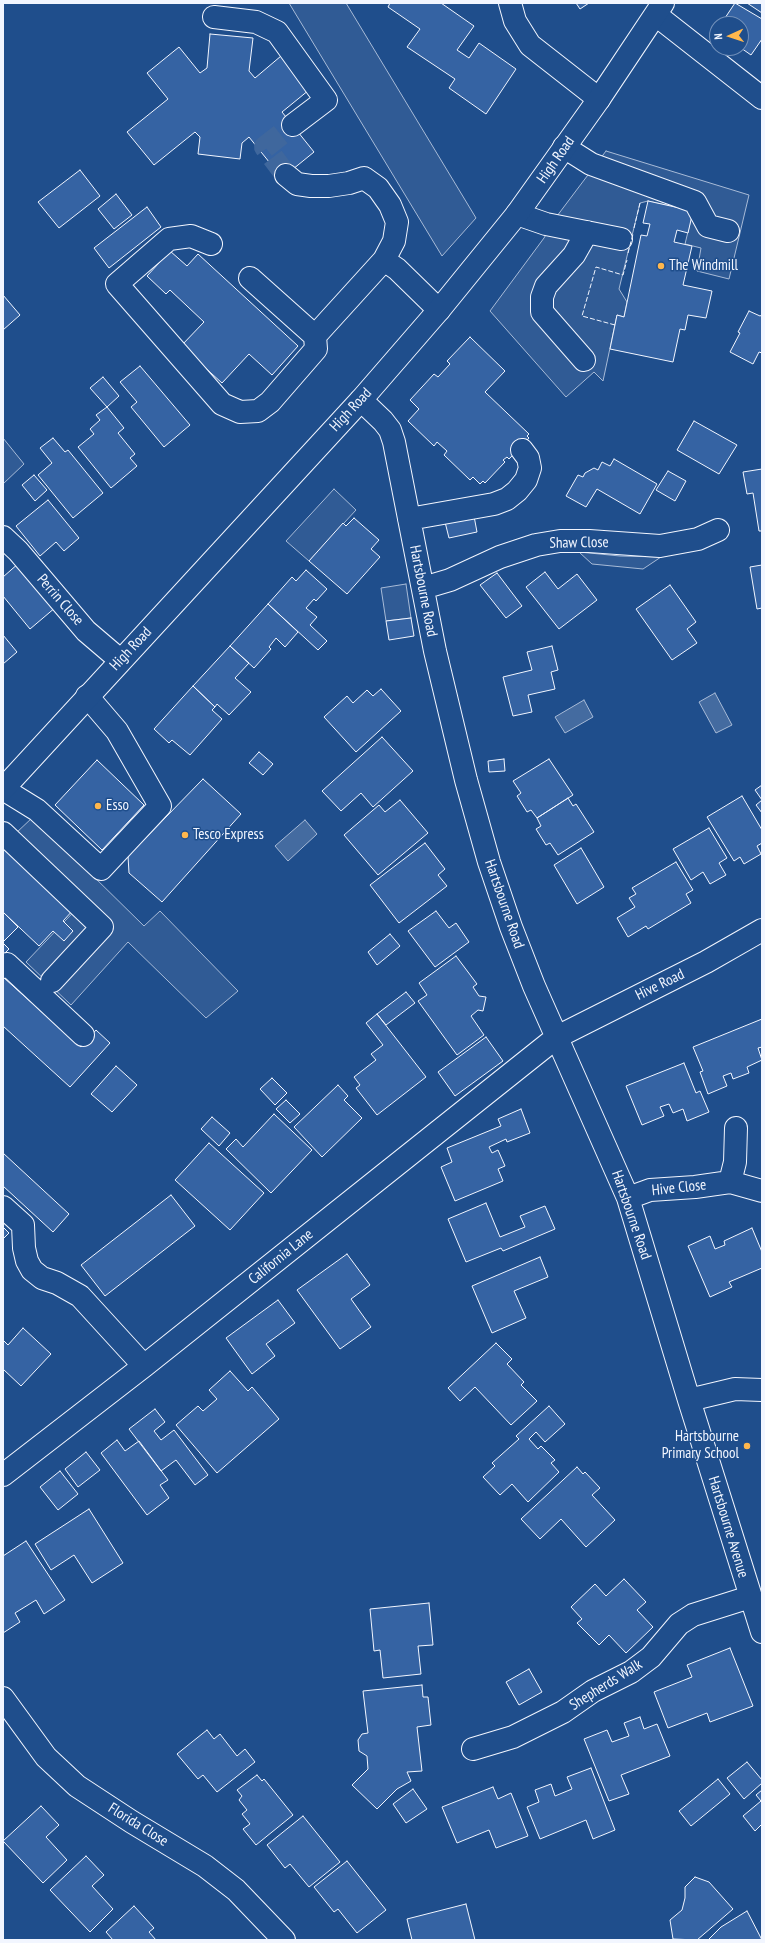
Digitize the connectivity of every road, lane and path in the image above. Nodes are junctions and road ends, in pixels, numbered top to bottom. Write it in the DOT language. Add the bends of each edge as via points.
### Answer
graph roads {
  1 [pos="510,3"];
  2 [pos="660,9"];
  3 [pos="214,17"];
  4 [pos="762,98"];
  5 [pos="599,99"];
  6 [pos="293,125"];
  7 [pos="564,148"];
  8 [pos="286,175"];
  9 [pos="517,214"];
  10 [pos="728,231"];
  11 [pos="587,232"];
  12 [pos="621,240"];
  13 [pos="211,244"];
  14 [pos="384,260"];
  15 [pos="250,278"];
  16 [pos="439,310"];
  17 [pos="315,336"];
  18 [pos="584,360"];
  19 [pos="361,400"];
  20 [pos="522,450"];
  21 [pos="409,519"];
  22 [pos="718,530"];
  23 [pos="3,537"];
  24 [pos="422,588"];
  25 [pos="120,660"];
  26 [pos="87,696"];
  27 [pos="4,786"];
  28 [pos="3,833"];
  29 [pos="762,930"];
  30 [pos="3,967"];
  31 [pos="52,981"];
  32 [pos="83,1035"];
  33 [pos="557,1037"];
  34 [pos="736,1128"];
  35 [pos="730,1182"];
  36 [pos="762,1191"];
  37 [pos="628,1198"];
  38 [pos="3,1207"];
  39 [pos="144,1366"];
  40 [pos="762,1390"];
  41 [pos="689,1400"];
  42 [pos="3,1475"];
  43 [pos="750,1597"];
  44 [pos="762,1632"];
  45 [pos="3,1698"];
  46 [pos="473,1749"];
  47 [pos="284,1940"];
  1 -- 5 [label="street" via="515,21 530,45"];
  2 -- 4 [label="street"];
  2 -- 5 [label="street, High Road"];
  3 -- 6 [label="street" via="256,22 277,32 326,100"];
  5 -- 7 [label="street, High Road"];
  7 -- 9 [label="street, High Road"];
  7 -- 10 [label="street" via="595,166 695,202 708,226"];
  8 -- 14 [label="street" via="297,184 311,186 342,184 364,178 378,188 390,205 397,222 394,241"];
  9 -- 11 [label="street" via="546,224"];
  9 -- 16 [label="street, High Road"];
  11 -- 12 [label="street"];
  11 -- 18 [label="street" via="574,255 546,286 542,297 542,312"];
  13 -- 17 [label="street" via="191,236 169,239 117,284 222,404 240,412 258,411 270,402 316,349"];
  14 -- 16 [label="street" via="397,269"];
  14 -- 17 [label="street"];
  15 -- 17 [label="street"];
  16 -- 19 [label="street, High Road"];
  19 -- 21 [label="street, Hartsbourne Road" via="390,430"];
  19 -- 25 [label="street, High Road"];
  20 -- 21 [label="street" via="528,458 530,468 526,480 506,499 494,504"];
  21 -- 24 [label="street, Hartsbourne Road"];
  22 -- 24 [label="street, Shaw Close" via="698,538 660,546 589,541 560,541 536,545 500,557 450,580"];
  23 -- 25 [label="street, Perrin Close" via="86,631"];
  24 -- 33 [label="street, Hartsbourne Road" via="464,772 489,862 519,949"];
  25 -- 26 [label="street, High Road"];
  26 -- 27 [label="street, High Road"];
  26 -- 27 [label="street" via="117,732 160,806 101,869 37,810"];
  28 -- 31 [label="street" via="102,927"];
  29 -- 33 [label="street, Hive Road" via="706,962"];
  30 -- 32 [label="street" via="7,964"];
  33 -- 37 [label="street, Hartsbourne Road"];
  33 -- 39 [label="street, California Lane"];
  34 -- 35 [label="street" via="735,1162"];
  35 -- 36 [label="street, Hive Close"];
  35 -- 37 [label="street, Hive Close" via="650,1190"];
  37 -- 41 [label="street, Hartsbourne Road"];
  38 -- 39 [label="street" via="23,1225 24,1248 32,1270 42,1278 80,1296"];
  39 -- 42 [label="street, California Lane"];
  40 -- 41 [label="street" via="736,1389"];
  41 -- 43 [label="street, Hartsbourne Avenue"];
  43 -- 44 [label="street, Hartsbourne Avenue"];
  43 -- 46 [label="street, Shepherds Walk" via="693,1615 679,1624 651,1657 632,1672 593,1691 563,1712 513,1737"];
  45 -- 47 [label="street, Florida Close" via="46,1757 77,1786 205,1866 236,1890"];
}
